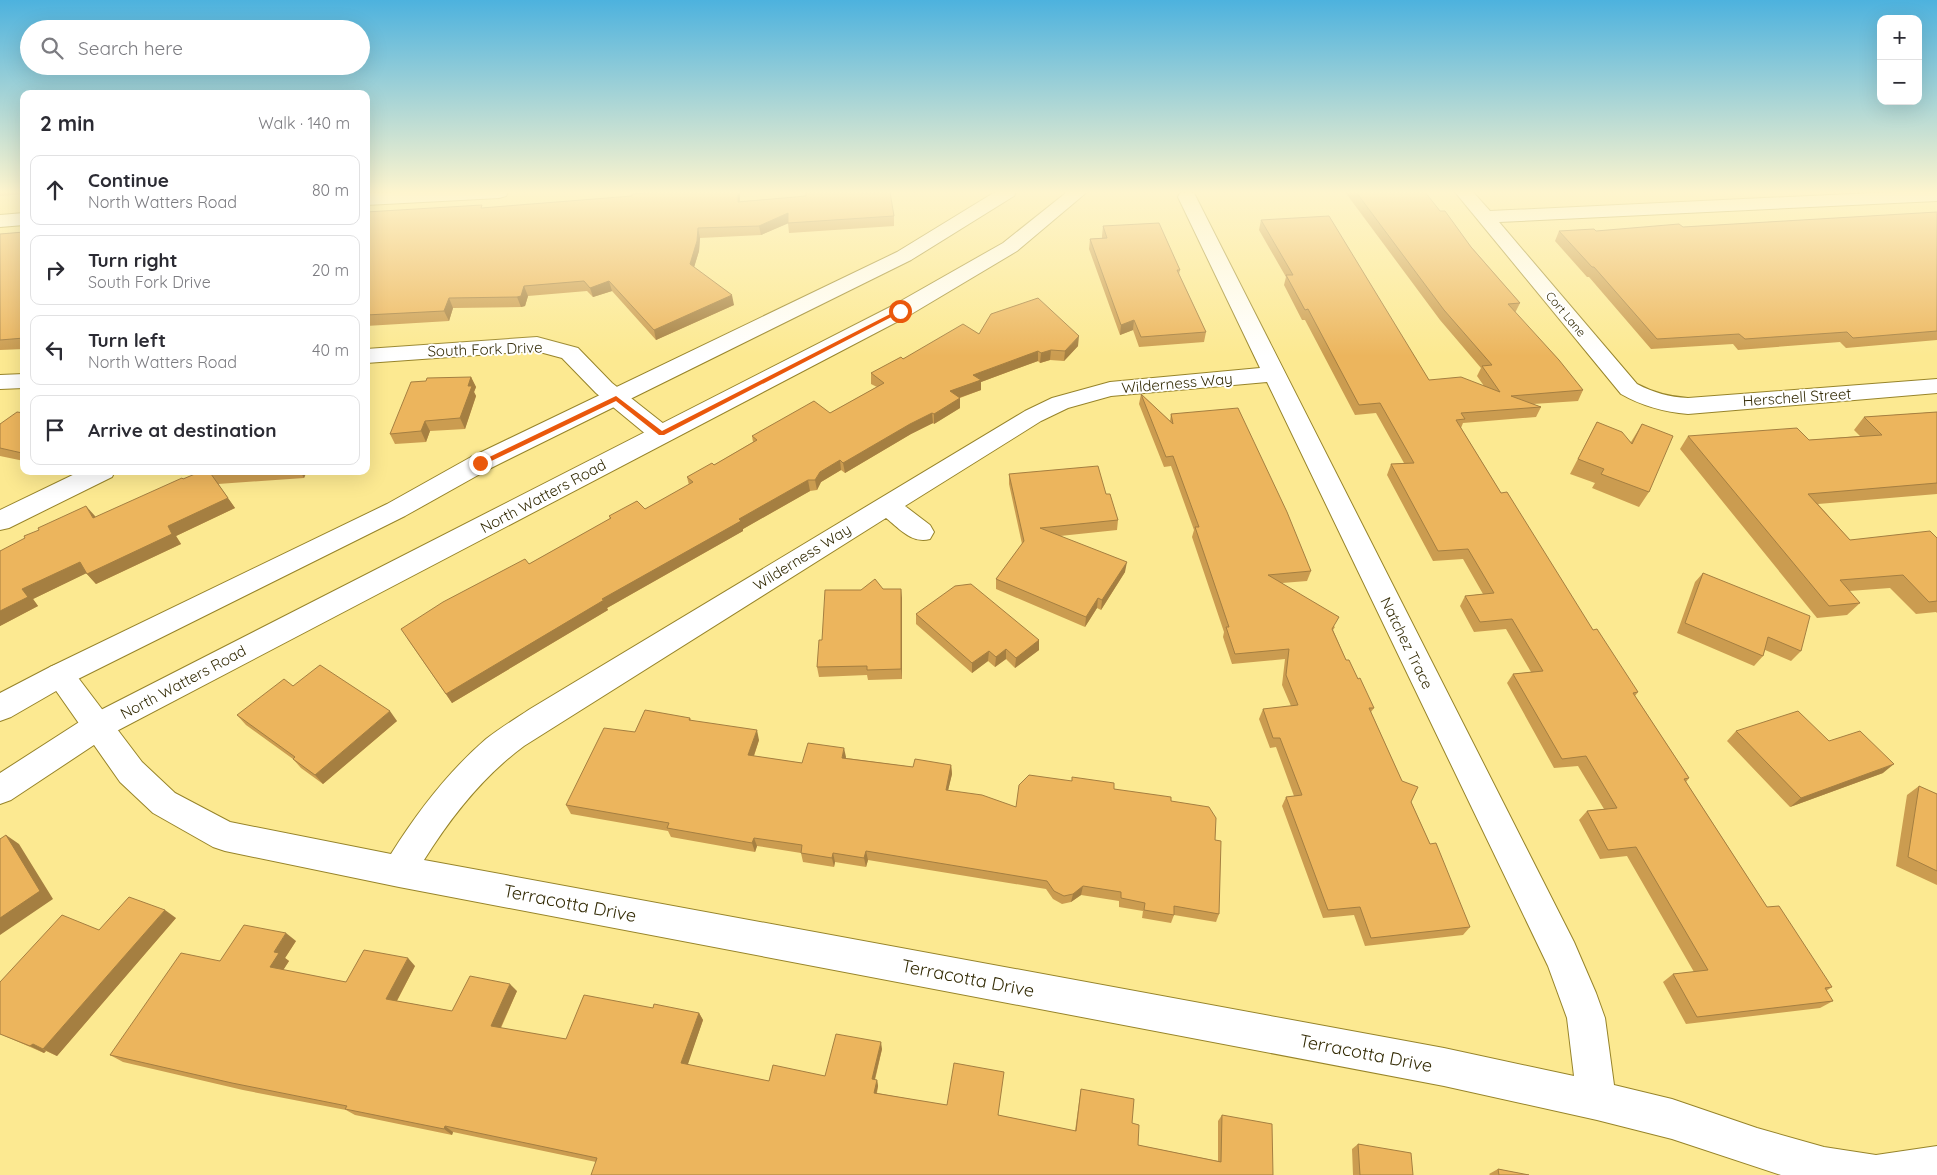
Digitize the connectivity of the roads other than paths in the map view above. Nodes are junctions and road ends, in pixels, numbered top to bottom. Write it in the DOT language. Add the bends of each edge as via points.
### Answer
graph roads {
  1 [pos="919,247"];
  2 [pos="1010,247"];
  3 [pos="1211,247"];
  4 [pos="1510,247"];
  5 [pos="370,356"];
  6 [pos="1274,374"];
  7 [pos="20,380"];
  8 [pos="0,382"];
  9 [pos="1937,386"];
  10 [pos="616,398"];
  11 [pos="1657,402"];
  12 [pos="661,434"];
  13 [pos="95,475"];
  14 [pos="886,506"];
  15 [pos="0,521"];
  16 [pos="920,532"];
  17 [pos="60,675"];
  18 [pos="0,708"];
  19 [pos="98,726"];
  20 [pos="0,790"];
  21 [pos="399,871"];
  22 [pos="1597,1100"];
  23 [pos="1937,1166"];
  1 -- 10 [label="street"];
  2 -- 12 [label="street, North Watters Road" via="909,306"];
  3 -- 6 [label="street, Natchez Trace"];
  4 -- 11 [label="street, Cort Lane" via="1629,389"];
  5 -- 10 [label="street, South Fork Drive" via="537,344 570,353"];
  6 -- 14 [label="street, Wilderness Way" via="1125,387 1066,401 1032,416"];
  6 -- 22 [label="street, Natchez Trace" via="1561,954 1586,1018"];
  7 -- 8 [label="street"];
  9 -- 11 [label="street, Herschell Street" via="1688,406"];
  10 -- 12 [label="street, South Fork Drive"];
  10 -- 17 [label="street"];
  12 -- 19 [label="street, North Watters Road"];
  13 -- 15 [label="street"];
  14 -- 16 [label="street"];
  14 -- 21 [label="street, Wilderness Way" via="541,718 499,748 465,778 439,808"];
  17 -- 18 [label="street"];
  17 -- 19 [label="street, Terracotta Drive"];
  19 -- 20 [label="street, North Watters Road"];
  19 -- 21 [label="street, Terracotta Drive" via="131,772 164,802 226,836"];
  21 -- 22 [label="street, Terracotta Drive" via="1444,1067"];
  22 -- 23 [label="street, Terracotta Drive" via="1824,1167 1876,1175"];
}
